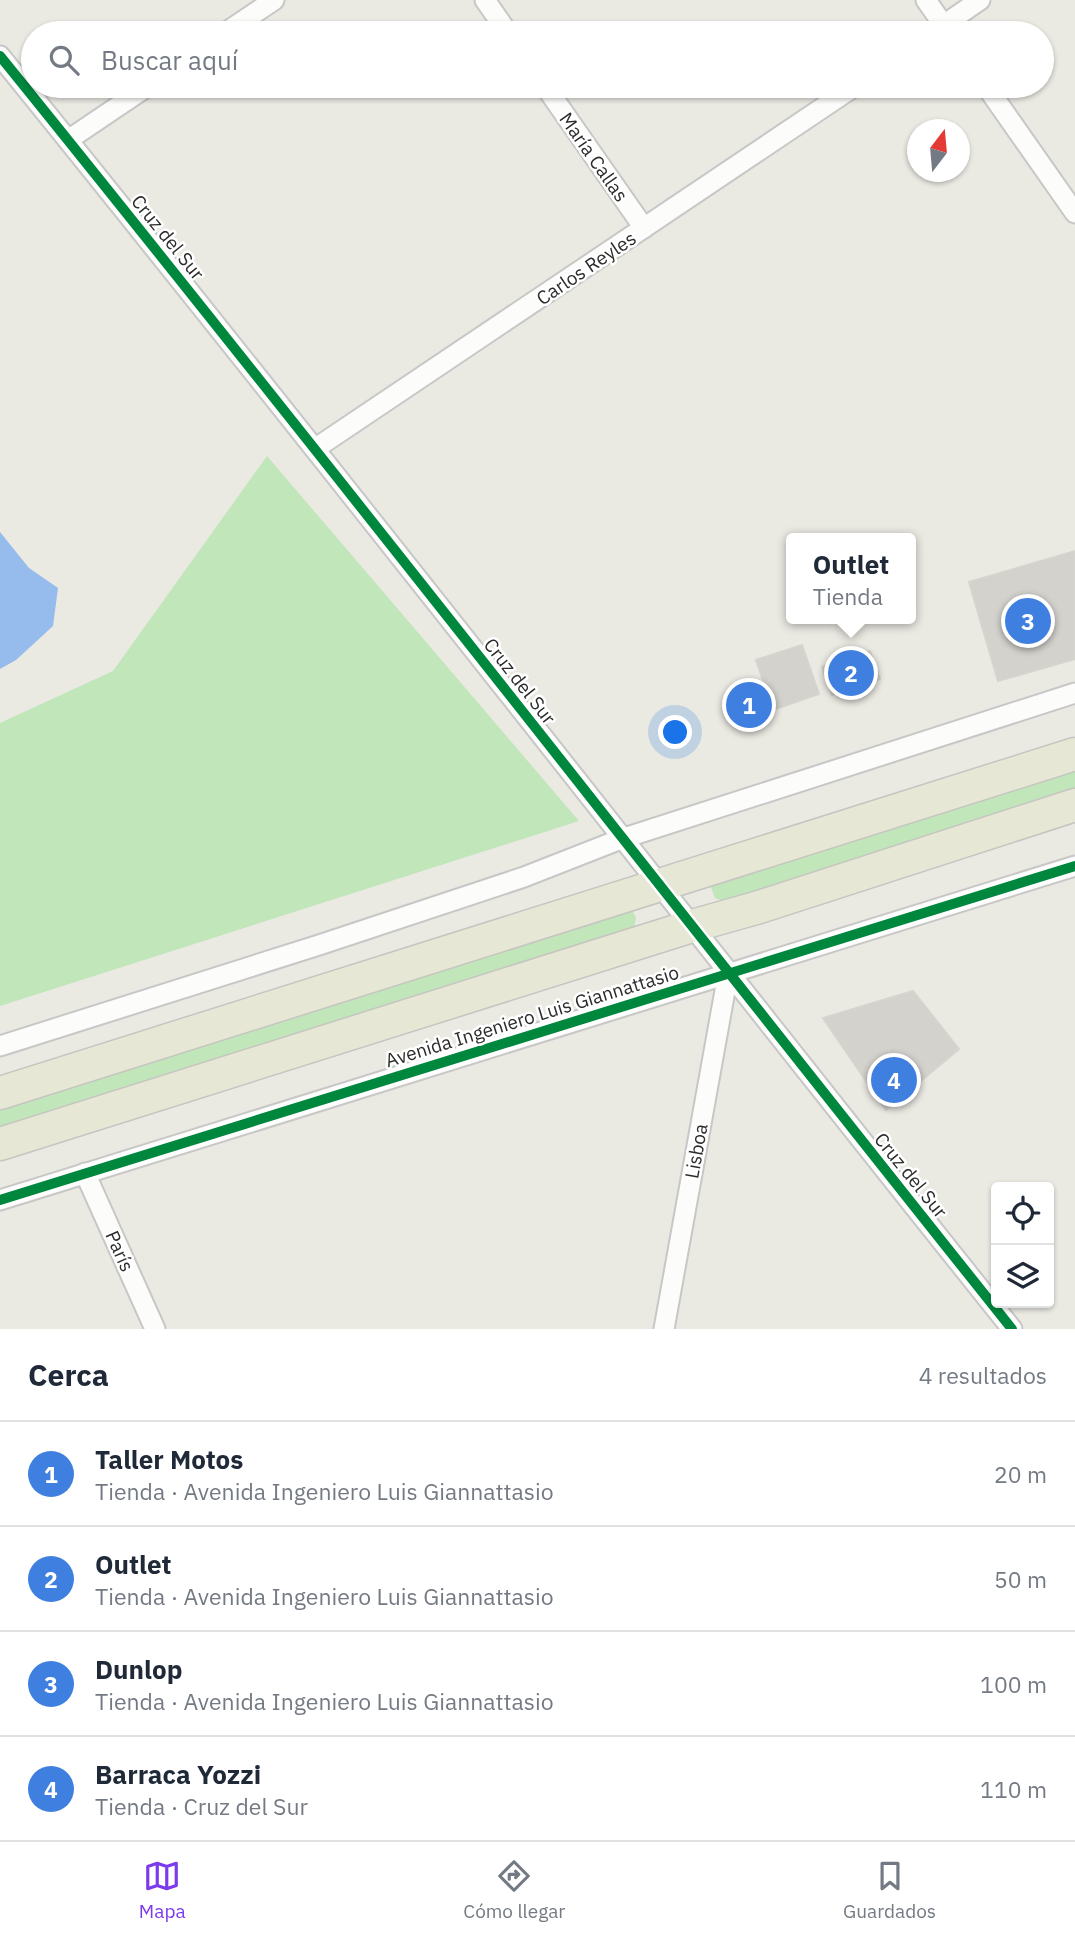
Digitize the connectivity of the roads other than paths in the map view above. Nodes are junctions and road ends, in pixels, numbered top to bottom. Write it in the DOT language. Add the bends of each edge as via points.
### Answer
graph roads {
  1 [pos="274,0"];
  2 [pos="485,0"];
  3 [pos="926,0"];
  4 [pos="980,0"];
  5 [pos="243,21"];
  6 [pos="500,21"];
  7 [pos="937,21"];
  8 [pos="954,21"];
  9 [pos="0,56"];
  10 [pos="21,82"];
  11 [pos="34,98"];
  12 [pos="130,98"];
  13 [pos="552,98"];
  14 [pos="837,98"];
  15 [pos="994,98"];
  16 [pos="68,140"];
  17 [pos="1075,213"];
  18 [pos="644,228"];
  19 [pos="316,448"];
  20 [pos="1075,694"];
  21 [pos="1075,754"];
  22 [pos="1075,805"];
  23 [pos="621,839"];
  24 [pos="1075,866"];
  25 [pos="659,885"];
  26 [pos="692,926"];
  27 [pos="728,974"];
  28 [pos="0,1046"];
  29 [pos="0,1093"];
  30 [pos="0,1144"];
  31 [pos="85,1173"];
  32 [pos="0,1200"];
  33 [pos="155,1329"];
  34 [pos="664,1329"];
  35 [pos="1012,1329"];
  1 -- 5 [label="street"];
  2 -- 6 [label="street"];
  3 -- 7 [label="street"];
  4 -- 8 [label="street"];
  9 -- 10 [label="street, Cruz del Sur"];
  11 -- 16 [label="street, Cruz del Sur"];
  12 -- 16 [label="street"];
  13 -- 18 [label="street, María Callas"];
  14 -- 18 [label="street, Carlos Reyles"];
  15 -- 17 [label="street"];
  16 -- 19 [label="street, Cruz del Sur"];
  18 -- 19 [label="street, Carlos Reyles"];
  19 -- 23 [label="street, Cruz del Sur"];
  20 -- 23 [label="street"];
  21 -- 25 [label="main road"];
  22 -- 26 [label="main road, Avenida Ingeniero Luis Giannattasio"];
  23 -- 25 [label="street, Cruz del Sur"];
  23 -- 28 [label="street" via="498,885"];
  24 -- 27 [label="street, Avenida Ingeniero Luis Giannattasio"];
  25 -- 26 [label="street, Cruz del Sur"];
  25 -- 29 [label="main road"];
  26 -- 27 [label="street, Cruz del Sur"];
  26 -- 30 [label="main road, Avenida Ingeniero Luis Giannattasio"];
  27 -- 31 [label="street, Avenida Ingeniero Luis Giannattasio"];
  27 -- 34 [label="street, Lisboa"];
  27 -- 35 [label="street, Cruz del Sur"];
  31 -- 32 [label="street, Avenida Ingeniero Luis Giannattasio"];
  31 -- 33 [label="street, París"];
}
